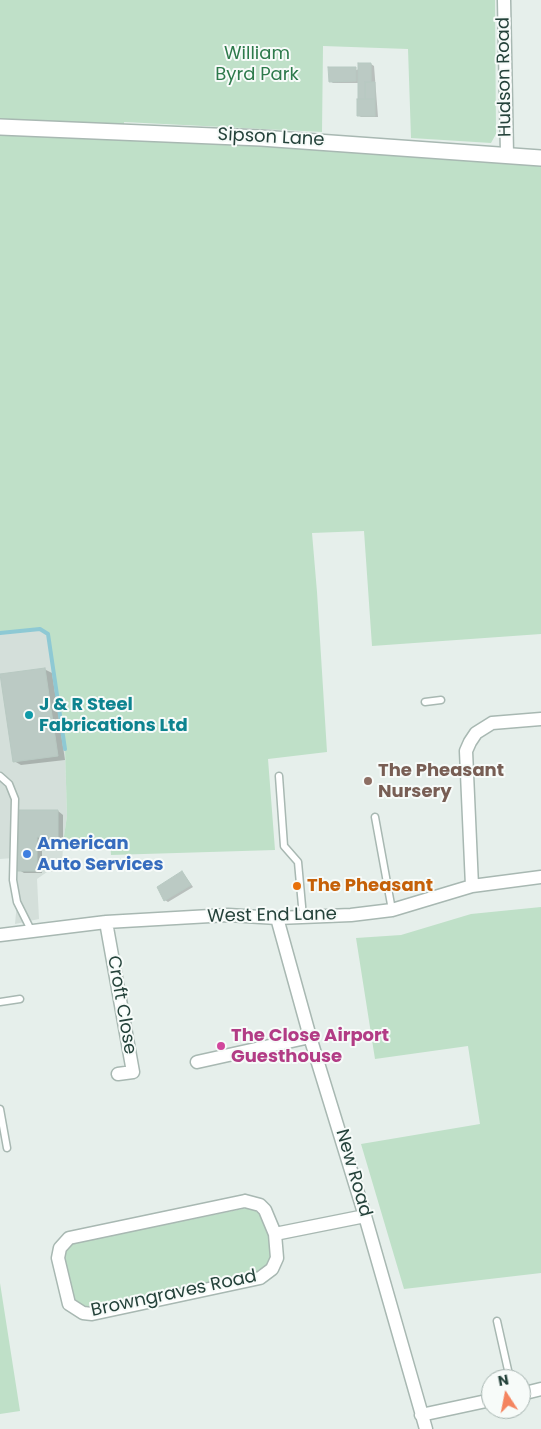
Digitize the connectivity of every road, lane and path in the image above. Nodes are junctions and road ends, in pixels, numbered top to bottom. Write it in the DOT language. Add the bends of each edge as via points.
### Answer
graph roads {
  1 [pos="504,0"];
  2 [pos="0,127"];
  3 [pos="507,154"];
  4 [pos="541,158"];
  5 [pos="441,700"];
  6 [pos="425,702"];
  7 [pos="541,719"];
  8 [pos="0,776"];
  9 [pos="280,776"];
  10 [pos="375,818"];
  11 [pos="541,877"];
  12 [pos="472,886"];
  13 [pos="392,910"];
  14 [pos="276,918"];
  15 [pos="303,918"];
  16 [pos="106,922"];
  17 [pos="31,930"];
  18 [pos="0,935"];
  19 [pos="20,998"];
  20 [pos="0,1002"];
  21 [pos="310,1037"];
  22 [pos="197,1062"];
  23 [pos="118,1074"];
  24 [pos="0,1109"];
  25 [pos="7,1148"];
  26 [pos="365,1216"];
  27 [pos="275,1234"];
  28 [pos="496,1321"];
  29 [pos="508,1369"];
  30 [pos="481,1402"];
  31 [pos="421,1415"];
  32 [pos="426,1429"];
  1 -- 3 [label="street, Hudson Road"];
  2 -- 3 [label="street, Sipson Lane" via="194,134"];
  3 -- 4 [label="street, Sipson Lane"];
  5 -- 6 [label="lane"];
  7 -- 12 [label="street" via="509,720 484,726 466,751"];
  8 -- 17 [label="lane" via="14,788 13,880 17,902"];
  9 -- 15 [label="lane" via="284,846 298,862"];
  10 -- 13 [label="lane"];
  11 -- 12 [label="street, West End Lane"];
  12 -- 13 [label="street, West End Lane"];
  13 -- 15 [label="street, West End Lane"];
  14 -- 15 [label="street, West End Lane"];
  14 -- 16 [label="street, West End Lane" via="228,915"];
  14 -- 21 [label="street, New Road"];
  16 -- 17 [label="street, West End Lane"];
  16 -- 23 [label="street, Croft Close" via="133,1072"];
  17 -- 18 [label="street, West End Lane"];
  19 -- 20 [label="lane"];
  21 -- 22 [label="street"];
  21 -- 26 [label="street, New Road"];
  24 -- 25 [label="lane"];
  26 -- 27 [label="street"];
  26 -- 31 [label="street, New Road"];
  27 -- 27 [label="street, Browngraves Road" via="265,1210 260,1205 245,1201 74,1237 63,1243 59,1253 64,1293 72,1308 92,1314 260,1278 272,1269 278,1258"];
  28 -- 29 [label="lane"];
  30 -- 31 [label="street"];
  31 -- 32 [label="street, New Road"];
}
